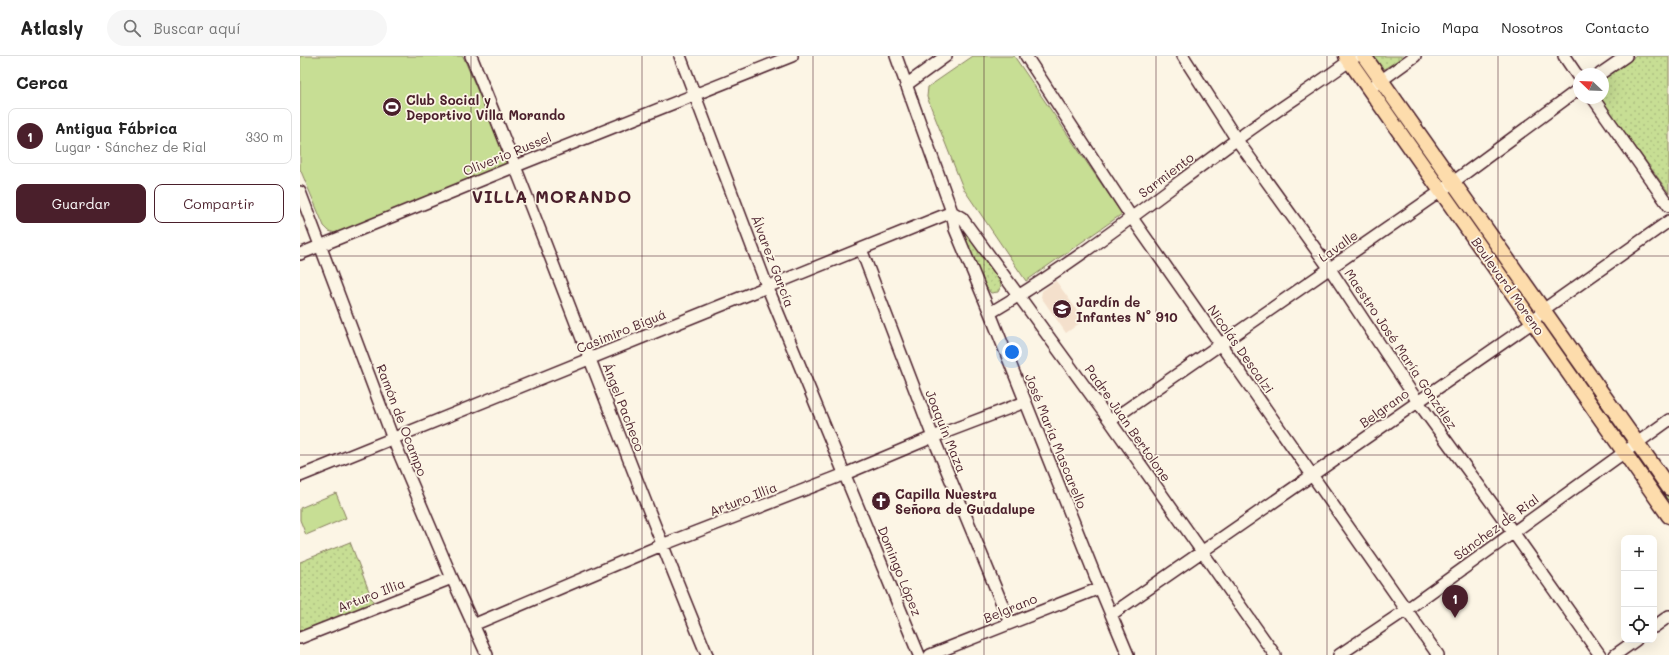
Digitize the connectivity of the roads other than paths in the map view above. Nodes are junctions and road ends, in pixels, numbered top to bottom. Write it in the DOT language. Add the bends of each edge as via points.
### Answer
graph roads {
  1 [pos="471,56"];
  2 [pos="680,56"];
  3 [pos="792,56"];
  4 [pos="896,56"];
  5 [pos="946,56"];
  6 [pos="1026,56"];
  7 [pos="1183,56"];
  8 [pos="1364,56"];
  9 [pos="1415,56"];
  10 [pos="1564,56"];
  11 [pos="1626,56"];
  12 [pos="1350,58"];
  13 [pos="1609,68"];
  14 [pos="1573,69"];
  15 [pos="906,85"];
  16 [pos="1375,85"];
  17 [pos="1573,93"];
  18 [pos="694,95"];
  19 [pos="1597,104"];
  20 [pos="1237,140"];
  21 [pos="516,166"];
  22 [pos="1453,181"];
  23 [pos="1440,191"];
  24 [pos="300,192"];
  25 [pos="1669,206"];
  26 [pos="952,212"];
  27 [pos="1132,218"];
  28 [pos="1669,221"];
  29 [pos="320,245"];
  30 [pos="861,249"];
  31 [pos="300,254"];
  32 [pos="1330,269"];
  33 [pos="768,286"];
  34 [pos="1020,295"];
  35 [pos="1543,310"];
  36 [pos="990,313"];
  37 [pos="1533,322"];
  38 [pos="1220,344"];
  39 [pos="590,359"];
  40 [pos="1025,402"];
  41 [pos="1418,402"];
  42 [pos="1669,420"];
  43 [pos="1110,421"];
  44 [pos="933,437"];
  45 [pos="393,439"];
  46 [pos="1637,442"];
  47 [pos="1624,453"];
  48 [pos="845,474"];
  49 [pos="1312,475"];
  50 [pos="300,476"];
  51 [pos="1669,488"];
  52 [pos="1669,516"];
  53 [pos="1513,532"];
  54 [pos="662,545"];
  55 [pos="1202,552"];
  56 [pos="452,578"];
  57 [pos="1100,588"];
  58 [pos="1406,610"];
  59 [pos="1112,614"];
  60 [pos="1669,616"];
  61 [pos="1010,622"];
  62 [pos="473,625"];
  63 [pos="1657,625"];
  64 [pos="300,638"];
  65 [pos="1632,643"];
  66 [pos="484,654"];
  67 [pos="707,655"];
  68 [pos="919,655"];
  69 [pos="930,655"];
  70 [pos="1128,655"];
  71 [pos="1275,655"];
  72 [pos="1339,655"];
  73 [pos="1438,655"];
  74 [pos="1600,655"];
  75 [pos="1615,655"];
  1 -- 21 [label="street, Ángel Pacheco"];
  2 -- 18 [label="street, Álvarez García"];
  3 -- 18 [label="street, Oliverio Russel"];
  4 -- 15 [label="street, José María Mascarello"];
  5 -- 15 [label="street"];
  6 -- 27 [label="street, Nicolás Descalzi"];
  7 -- 20 [label="street, Maestro José María González"];
  8 -- 16 [label="main road, Boulevard Moreno"];
  9 -- 16 [label="street"];
  10 -- 14 [label="street"];
  11 -- 13 [label="street"];
  12 -- 16 [label="main road, Boulevard Moreno"];
  12 -- 20 [label="street, Sarmiento"];
  15 -- 26 [label="street, José María Mascarello"];
  16 -- 22 [label="main road, Boulevard Moreno"];
  16 -- 23 [label="main road, Boulevard Moreno"];
  17 -- 22 [label="street, Lavalle"];
  18 -- 21 [label="street, Oliverio Russel"];
  18 -- 33 [label="street, Álvarez García"];
  19 -- 25 [label="street"];
  20 -- 27 [label="street, Sarmiento"];
  20 -- 32 [label="street, Maestro José María González"];
  21 -- 29 [label="street, Oliverio Russel"];
  21 -- 39 [label="street, Ángel Pacheco"];
  22 -- 23 [label="street, Lavalle"];
  22 -- 35 [label="main road, Boulevard Moreno"];
  23 -- 32 [label="street, Lavalle"];
  23 -- 37 [label="main road, Boulevard Moreno"];
  24 -- 29 [label="street, Ramón de Ocampo"];
  26 -- 30 [label="street, Casimiro Biguá"];
  26 -- 34 [label="street, Padre Juan Bertolone" via="962,218"];
  26 -- 36 [label="street, José María Mascarello" via="955,229"];
  27 -- 34 [label="street, Sarmiento"];
  27 -- 38 [label="street, Nicolás Descalzi"];
  28 -- 35 [label="street, Belgrano"];
  29 -- 31 [label="street, Oliverio Russel"];
  29 -- 45 [label="street, Ramón de Ocampo"];
  30 -- 33 [label="street, Casimiro Biguá"];
  30 -- 44 [label="street, Joaquín Maza"];
  32 -- 38 [label="street, Lavalle"];
  32 -- 41 [label="street, Maestro José María González"];
  33 -- 39 [label="street, Casimiro Biguá"];
  33 -- 48 [label="street, Álvarez García"];
  34 -- 36 [label="street, Sarmiento"];
  34 -- 43 [label="street, Padre Juan Bertolone"];
  35 -- 37 [label="street, Belgrano"];
  35 -- 46 [label="main road, Boulevard Moreno"];
  36 -- 40 [label="street, José María Mascarello"];
  37 -- 41 [label="street, Belgrano"];
  37 -- 47 [label="main road, Boulevard Moreno"];
  38 -- 43 [label="street, Lavalle"];
  38 -- 49 [label="street, Nicolás Descalzi"];
  39 -- 45 [label="street, Casimiro Biguá"];
  39 -- 54 [label="street, Ángel Pacheco"];
  40 -- 44 [label="street, Arturo Illia"];
  40 -- 57 [label="street, José María Mascarello"];
  41 -- 49 [label="street, Belgrano"];
  41 -- 53 [label="street, Maestro José María González"];
  42 -- 46 [label="street, Sánchez de Rial"];
  43 -- 55 [label="street, Padre Juan Bertolone"];
  44 -- 48 [label="street, Arturo Illia"];
  44 -- 61 [label="street, Joaquín Maza"];
  45 -- 50 [label="street, Casimiro Biguá"];
  45 -- 56 [label="street, Ramón de Ocampo"];
  46 -- 47 [label="street, Sánchez de Rial"];
  46 -- 51 [label="main road, Boulevard Moreno"];
  47 -- 52 [label="main road, Boulevard Moreno"];
  47 -- 53 [label="street, Sánchez de Rial"];
  48 -- 54 [label="street, Arturo Illia"];
  48 -- 68 [label="street, Domingo López"];
  49 -- 55 [label="street, Belgrano"];
  49 -- 58 [label="street, Nicolás Descalzi"];
  53 -- 58 [label="street, Sánchez de Rial"];
  53 -- 74 [label="street, Maestro José María González"];
  54 -- 62 [label="street, Arturo Illia"];
  54 -- 67 [label="street, Ángel Pacheco"];
  55 -- 59 [label="street, Belgrano"];
  55 -- 71 [label="street, Padre Juan Bertolone"];
  56 -- 62 [label="street, Ramón de Ocampo"];
  56 -- 64 [label="street, Arturo Illia"];
  57 -- 59 [label="street, José María Mascarello"];
  57 -- 61 [label="street, Belgrano"];
  58 -- 72 [label="street, Sánchez de Rial"];
  58 -- 73 [label="street, Nicolás Descalzi"];
  59 -- 70 [label="street, José María Mascarello"];
  60 -- 63 [label="street"];
  61 -- 69 [label="street, Belgrano"];
  62 -- 66 [label="street, Ramón de Ocampo"];
  65 -- 75 [label="street"];
}
